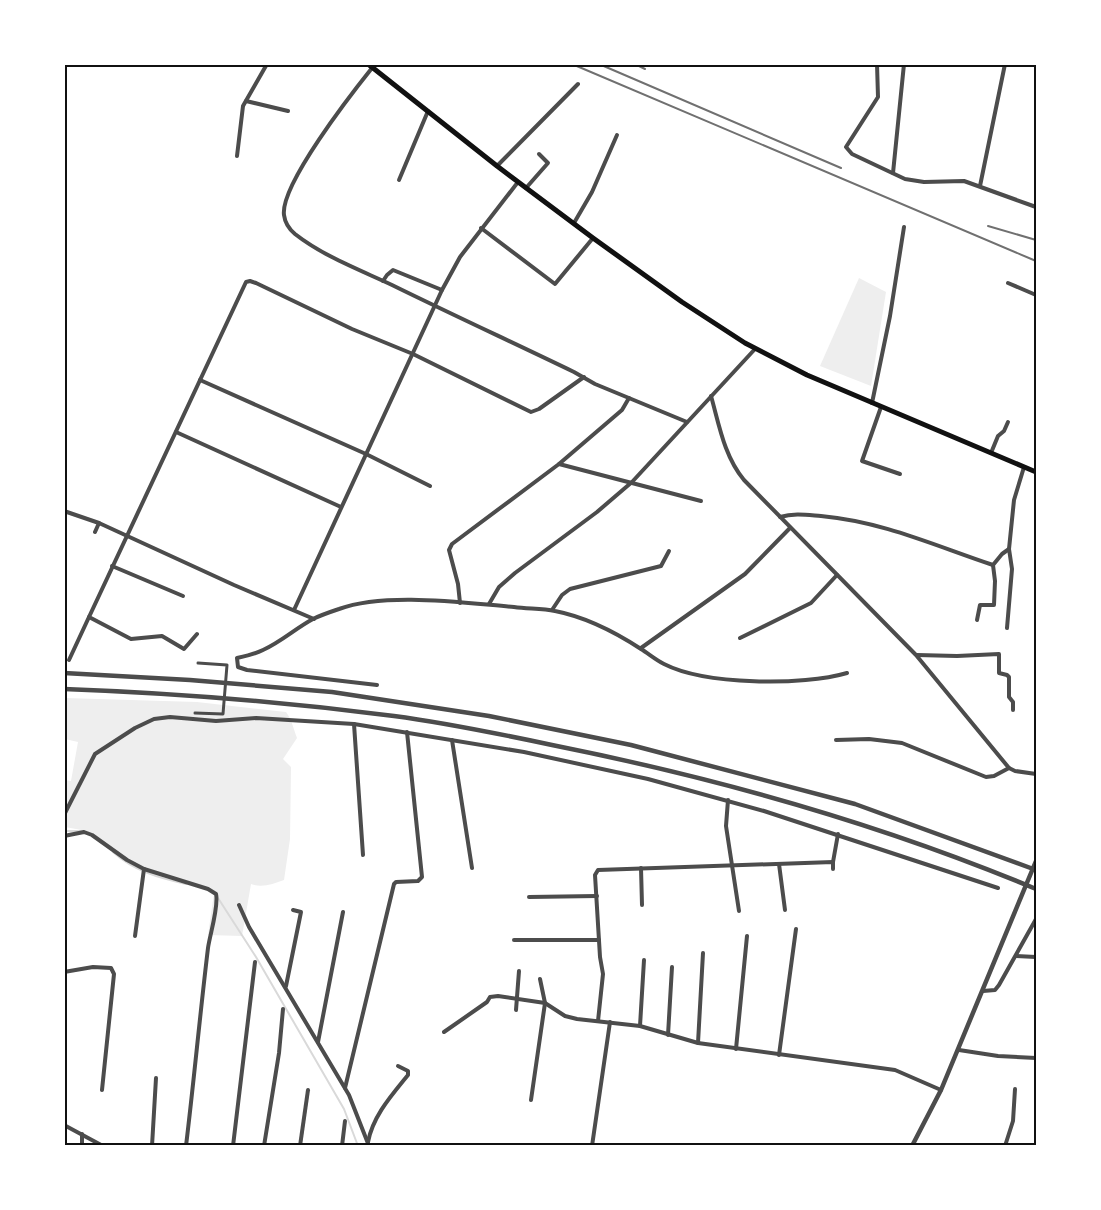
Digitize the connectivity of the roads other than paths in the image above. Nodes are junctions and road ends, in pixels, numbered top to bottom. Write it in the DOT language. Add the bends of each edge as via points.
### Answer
graph roads {
  1 [pos="267,64"];
  2 [pos="877,64"];
  3 [pos="904,64"];
  4 [pos="1005,64"];
  5 [pos="370,66"];
  6 [pos="578,84"];
  7 [pos="246,101"];
  8 [pos="288,111"];
  9 [pos="428,111"];
  10 [pos="617,135"];
  11 [pos="539,154"];
  12 [pos="237,156"];
  13 [pos="497,166"];
  14 [pos="893,173"];
  15 [pos="399,180"];
  16 [pos="518,181"];
  17 [pos="980,186"];
  18 [pos="526,188"];
  19 [pos="1036,207"];
  20 [pos="574,223"];
  21 [pos="904,227"];
  22 [pos="481,228"];
  23 [pos="593,238"];
  24 [pos="383,281"];
  25 [pos="1008,283"];
  26 [pos="442,290"];
  27 [pos="1036,295"];
  28 [pos="434,306"];
  29 [pos="755,349"];
  30 [pos="413,354"];
  31 [pos="584,377"];
  32 [pos="200,380"];
  33 [pos="711,396"];
  34 [pos="629,398"];
  35 [pos="872,403"];
  36 [pos="881,407"];
  37 [pos="687,422"];
  38 [pos="1008,422"];
  39 [pos="176,432"];
  40 [pos="992,453"];
  41 [pos="366,454"];
  42 [pos="559,464"];
  43 [pos="1024,467"];
  44 [pos="1036,472"];
  45 [pos="900,474"];
  46 [pos="632,482"];
  47 [pos="430,486"];
  48 [pos="701,501"];
  49 [pos="341,507"];
  50 [pos="64,511"];
  51 [pos="780,517"];
  52 [pos="99,524"];
  53 [pos="790,528"];
  54 [pos="95,532"];
  55 [pos="126,536"];
  56 [pos="1009,549"];
  57 [pos="669,550"];
  58 [pos="993,565"];
  59 [pos="112,566"];
  60 [pos="837,575"];
  61 [pos="183,596"];
  62 [pos="460,603"];
  63 [pos="489,604"];
  64 [pos="294,610"];
  65 [pos="552,610"];
  66 [pos="89,617"];
  67 [pos="314,619"];
  68 [pos="977,620"];
  69 [pos="1007,628"];
  70 [pos="197,634"];
  71 [pos="740,638"];
  72 [pos="641,648"];
  73 [pos="916,655"];
  74 [pos="69,660"];
  75 [pos="198,663"];
  76 [pos="64,673"];
  77 [pos="847,673"];
  78 [pos="377,685"];
  79 [pos="64,688"];
  80 [pos="1013,710"];
  81 [pos="195,713"];
  82 [pos="354,724"];
  83 [pos="407,732"];
  84 [pos="453,740"];
  85 [pos="836,740"];
  86 [pos="1009,768"];
  87 [pos="1036,774"];
  88 [pos="728,800"];
  89 [pos="64,815"];
  90 [pos="838,834"];
  91 [pos="64,836"];
  92 [pos="363,855"];
  93 [pos="1036,861"];
  94 [pos="833,862"];
  95 [pos="731,864"];
  96 [pos="779,864"];
  97 [pos="472,868"];
  98 [pos="641,868"];
  99 [pos="144,869"];
  100 [pos="833,869"];
  101 [pos="1036,870"];
  102 [pos="998,888"];
  103 [pos="1036,889"];
  104 [pos="597,896"];
  105 [pos="529,897"];
  106 [pos="239,905"];
  107 [pos="642,905"];
  108 [pos="293,910"];
  109 [pos="785,910"];
  110 [pos="739,911"];
  111 [pos="343,912"];
  112 [pos="1036,919"];
  113 [pos="796,929"];
  114 [pos="135,936"];
  115 [pos="747,936"];
  116 [pos="514,939"];
  117 [pos="599,940"];
  118 [pos="703,953"];
  119 [pos="1016,956"];
  120 [pos="1036,957"];
  121 [pos="644,960"];
  122 [pos="255,962"];
  123 [pos="672,967"];
  124 [pos="519,971"];
  125 [pos="64,972"];
  126 [pos="540,979"];
  127 [pos="286,987"];
  128 [pos="983,991"];
  129 [pos="517,999"];
  130 [pos="545,1004"];
  131 [pos="284,1009"];
  132 [pos="516,1010"];
  133 [pos="598,1022"];
  134 [pos="610,1022"];
  135 [pos="640,1026"];
  136 [pos="444,1032"];
  137 [pos="668,1035"];
  138 [pos="318,1043"];
  139 [pos="698,1043"];
  140 [pos="736,1049"];
  141 [pos="959,1050"];
  142 [pos="779,1055"];
  143 [pos="1036,1058"];
  144 [pos="398,1066"];
  145 [pos="156,1078"];
  146 [pos="345,1088"];
  147 [pos="1015,1089"];
  148 [pos="102,1090"];
  149 [pos="308,1090"];
  150 [pos="941,1090"];
  151 [pos="531,1100"];
  152 [pos="345,1120"];
  153 [pos="64,1125"];
  154 [pos="81,1133"];
  155 [pos="368,1144"];
  156 [pos="82,1146"];
  157 [pos="103,1146"];
  158 [pos="153,1146"];
  159 [pos="186,1146"];
  160 [pos="232,1146"];
  161 [pos="264,1146"];
  162 [pos="300,1146"];
  163 [pos="342,1146"];
  164 [pos="592,1146"];
  165 [pos="912,1146"];
  166 [pos="1005,1146"];
  1 -- 7 [label="street"];
  2 -- 14 [label="street" via="878,97 846,147 852,154"];
  3 -- 14 [label="street"];
  4 -- 17 [label="street"];
  5 -- 9 [label="main road"];
  5 -- 24 [label="street" via="327,127 286,197 283,213 286,224 310,244"];
  6 -- 13 [label="street"];
  7 -- 8 [label="street"];
  7 -- 12 [label="street"];
  9 -- 13 [label="main road"];
  9 -- 15 [label="street"];
  10 -- 20 [label="street"];
  11 -- 18 [label="street" via="548,163"];
  13 -- 16 [label="main road"];
  14 -- 17 [label="street" via="924,182 964,181"];
  16 -- 18 [label="main road"];
  16 -- 22 [label="street"];
  17 -- 19 [label="street"];
  18 -- 20 [label="main road"];
  20 -- 23 [label="main road"];
  21 -- 35 [label="street"];
  22 -- 23 [label="street" via="555,284"];
  22 -- 26 [label="street"];
  23 -- 29 [label="main road"];
  24 -- 26 [label="street" via="393,270"];
  24 -- 28 [label="street"];
  25 -- 27 [label="street"];
  26 -- 28 [label="street"];
  28 -- 30 [label="street"];
  28 -- 31 [label="street"];
  29 -- 33 [label="street"];
  29 -- 35 [label="main road"];
  30 -- 31 [label="street" via="531,412"];
  30 -- 32 [label="street" via="253,281 246,282"];
  30 -- 41 [label="street"];
  31 -- 34 [label="street"];
  32 -- 39 [label="street"];
  32 -- 41 [label="street"];
  33 -- 37 [label="street"];
  33 -- 51 [label="street" via="734,466"];
  34 -- 37 [label="street"];
  34 -- 42 [label="street" via="622,410"];
  35 -- 36 [label="main road"];
  36 -- 40 [label="main road"];
  36 -- 45 [label="street" via="862,460"];
  37 -- 46 [label="street"];
  38 -- 40 [label="street"];
  39 -- 49 [label="street"];
  39 -- 55 [label="street"];
  40 -- 43 [label="main road"];
  41 -- 47 [label="street"];
  41 -- 49 [label="street"];
  42 -- 46 [label="street"];
  42 -- 62 [label="street" via="452,544 449,550"];
  43 -- 44 [label="main road"];
  43 -- 56 [label="street" via="1014,500"];
  46 -- 48 [label="street"];
  46 -- 63 [label="street" via="514,573"];
  49 -- 64 [label="street"];
  50 -- 52 [label="street"];
  51 -- 53 [label="street"];
  51 -- 58 [label="street" via="792,514 874,524"];
  52 -- 54 [label="street"];
  52 -- 55 [label="street"];
  53 -- 60 [label="street"];
  53 -- 72 [label="street" via="745,574"];
  55 -- 59 [label="street"];
  55 -- 64 [label="street"];
  56 -- 58 [label="street"];
  56 -- 69 [label="street" via="1012,569"];
  57 -- 65 [label="street" via="661,566 566,591"];
  58 -- 68 [label="street" via="994,605 980,605"];
  59 -- 61 [label="street"];
  59 -- 66 [label="street"];
  60 -- 71 [label="street" via="811,603"];
  60 -- 73 [label="street"];
  62 -- 63 [label="street"];
  62 -- 67 [label="street" via="356,603"];
  63 -- 65 [label="street"];
  64 -- 67 [label="street"];
  65 -- 72 [label="street" via="591,621"];
  66 -- 70 [label="street" via="131,639 162,636 184,649"];
  66 -- 74 [label="street"];
  67 -- 78 [label="street" via="262,650 237,658 238,667"];
  72 -- 77 [label="street" via="662,663 696,675 753,681 814,681"];
  73 -- 80 [label="street" via="999,654 999,674 1010,677"];
  73 -- 86 [label="street"];
  75 -- 81 [label="street" via="227,665 223,714"];
  76 -- 101 [label="street" via="332,692 489,716 631,745 855,804"];
  79 -- 103 [label="street" via="286,703 397,717 605,755 842,818"];
  82 -- 83 [label="street"];
  82 -- 89 [label="street" via="256,718 154,720 95,754"];
  82 -- 92 [label="street"];
  83 -- 84 [label="street"];
  83 -- 146 [label="street" via="422,877 394,884"];
  84 -- 88 [label="street" via="598,768"];
  84 -- 97 [label="street"];
  85 -- 86 [label="street" via="902,743 986,777"];
  86 -- 87 [label="street"];
  88 -- 90 [label="street"];
  88 -- 95 [label="street" via="726,826"];
  90 -- 94 [label="street"];
  90 -- 102 [label="street"];
  91 -- 99 [label="street" via="84,832 92,835"];
  93 -- 128 [label="street"];
  94 -- 96 [label="street"];
  94 -- 100 [label="street"];
  95 -- 96 [label="street"];
  95 -- 98 [label="street"];
  95 -- 110 [label="street"];
  96 -- 109 [label="street"];
  98 -- 104 [label="street" via="598,870"];
  98 -- 107 [label="street"];
  99 -- 114 [label="street"];
  99 -- 159 [label="street" via="208,889 218,901 211,927"];
  104 -- 105 [label="street"];
  104 -- 117 [label="street"];
  106 -- 127 [label="street"];
  108 -- 127 [label="street" via="301,912"];
  111 -- 138 [label="street"];
  112 -- 119 [label="street"];
  113 -- 142 [label="street"];
  115 -- 140 [label="street"];
  116 -- 117 [label="street"];
  117 -- 133 [label="street" via="603,974"];
  118 -- 139 [label="street"];
  119 -- 120 [label="street"];
  119 -- 128 [label="street" via="995,990"];
  121 -- 135 [label="street"];
  122 -- 160 [label="street"];
  123 -- 137 [label="street"];
  124 -- 129 [label="street"];
  125 -- 148 [label="street" via="93,967 111,968 114,974"];
  126 -- 130 [label="street"];
  127 -- 138 [label="street"];
  128 -- 141 [label="street"];
  129 -- 130 [label="street"];
  129 -- 132 [label="street"];
  129 -- 136 [label="street" via="491,996"];
  130 -- 133 [label="street" via="570,1018"];
  130 -- 151 [label="street"];
  131 -- 161 [label="street"];
  133 -- 134 [label="street"];
  134 -- 135 [label="street"];
  134 -- 164 [label="street"];
  135 -- 137 [label="street"];
  137 -- 139 [label="street"];
  138 -- 146 [label="street"];
  139 -- 140 [label="street"];
  140 -- 142 [label="street"];
  141 -- 143 [label="street"];
  141 -- 150 [label="street"];
  142 -- 150 [label="street" via="895,1071"];
  144 -- 155 [label="street" via="408,1071 408,1076 373,1124"];
  145 -- 158 [label="street"];
  146 -- 155 [label="street"];
  147 -- 166 [label="street"];
  149 -- 162 [label="street"];
  150 -- 165 [label="street"];
  152 -- 163 [label="street"];
  153 -- 154 [label="street"];
  154 -- 156 [label="street"];
  154 -- 157 [label="street"];
}
